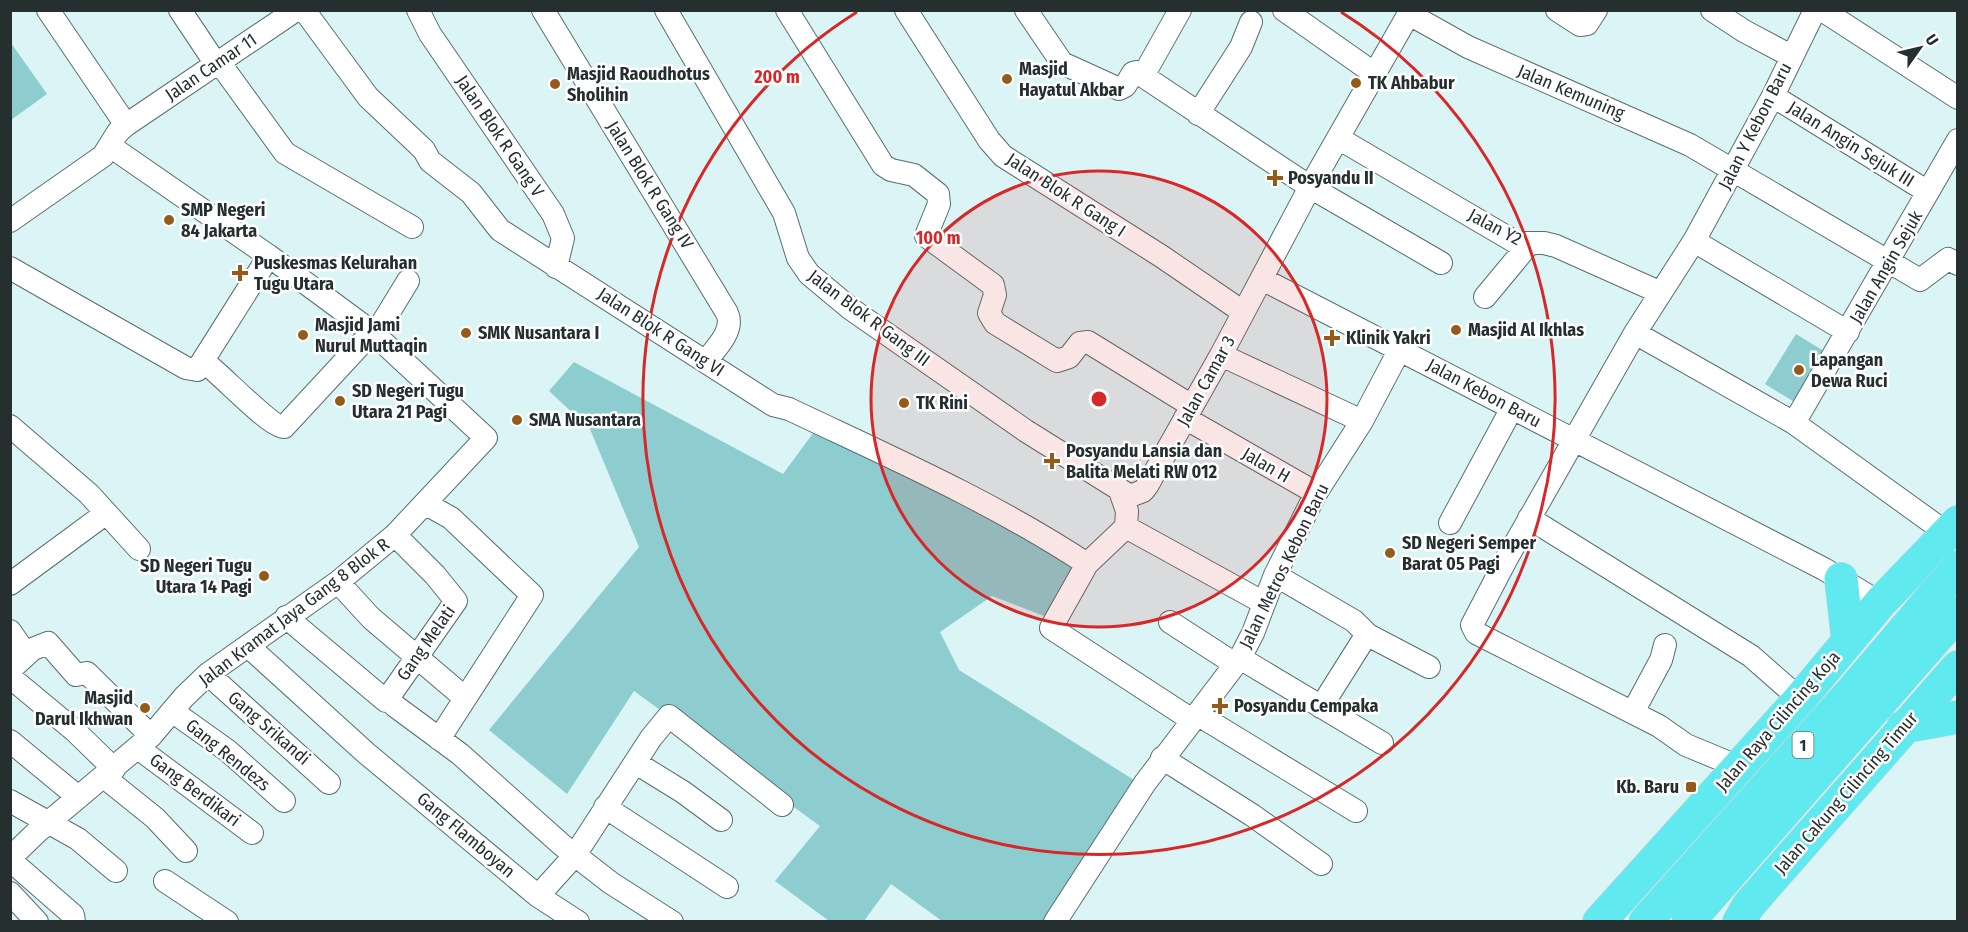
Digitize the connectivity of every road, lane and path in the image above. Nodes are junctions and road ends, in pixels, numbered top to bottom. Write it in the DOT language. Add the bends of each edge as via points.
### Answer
graph roads {
  1 [pos="48,10"];
  2 [pos="180,10"];
  3 [pos="296,10"];
  4 [pos="304,10"];
  5 [pos="418,10"];
  6 [pos="543,10"];
  7 [pos="666,10"];
  8 [pos="787,10"];
  9 [pos="906,10"];
  10 [pos="1026,10"];
  11 [pos="1180,10"];
  12 [pos="1284,10"];
  13 [pos="1557,10"];
  14 [pos="1596,10"];
  15 [pos="1712,10"];
  16 [pos="1815,10"];
  17 [pos="1822,10"];
  18 [pos="1410,12"];
  19 [pos="1251,22"];
  20 [pos="1791,56"];
  21 [pos="217,63"];
  22 [pos="1375,74"];
  23 [pos="1143,76"];
  24 [pos="1773,96"];
  25 [pos="1958,98"];
  26 [pos="1198,114"];
  27 [pos="126,125"];
  28 [pos="1338,138"];
  29 [pos="1958,140"];
  30 [pos="110,146"];
  31 [pos="1732,172"];
  32 [pos="1310,188"];
  33 [pos="1928,192"];
  34 [pos="10,221"];
  35 [pos="412,227"];
  36 [pos="1694,241"];
  37 [pos="1529,244"];
  38 [pos="269,256"];
  39 [pos="1888,262"];
  40 [pos="1441,263"];
  41 [pos="1958,264"];
  42 [pos="556,267"];
  43 [pos="10,268"];
  44 [pos="1262,279"];
  45 [pos="408,281"];
  46 [pos="1659,292"];
  47 [pos="1485,297"];
  48 [pos="1243,312"];
  49 [pos="1848,332"];
  50 [pos="1635,333"];
  51 [pos="374,334"];
  52 [pos="1400,349"];
  53 [pos="1221,355"];
  54 [pos="706,361"];
  55 [pos="204,362"];
  56 [pos="1512,408"];
  57 [pos="1189,412"];
  58 [pos="1362,421"];
  59 [pos="1794,423"];
  60 [pos="10,426"];
  61 [pos="1576,441"];
  62 [pos="1120,490"];
  63 [pos="1316,493"];
  64 [pos="426,504"];
  65 [pos="105,514"];
  66 [pos="1529,518"];
  67 [pos="1450,523"];
  68 [pos="1126,527"];
  69 [pos="1953,528"];
  70 [pos="395,535"];
  71 [pos="139,549"];
  72 [pos="1087,564"];
  73 [pos="1958,567"];
  74 [pos="1275,575"];
  75 [pos="1841,579"];
  76 [pos="338,582"];
  77 [pos="10,584"];
  78 [pos="1264,603"];
  79 [pos="1958,613"];
  80 [pos="286,617"];
  81 [pos="1170,622"];
  82 [pos="1872,622"];
  83 [pos="10,631"];
  84 [pos="1367,634"];
  85 [pos="1665,645"];
  86 [pos="248,646"];
  87 [pos="416,658"];
  88 [pos="1237,661"];
  89 [pos="18,662"];
  90 [pos="1429,667"];
  91 [pos="1958,667"];
  92 [pos="1824,670"];
  93 [pos="208,674"];
  94 [pos="10,677"];
  95 [pos="465,698"];
  96 [pos="1800,699"];
  97 [pos="390,704"];
  98 [pos="1321,707"];
  99 [pos="172,711"];
  100 [pos="1633,712"];
  101 [pos="1194,717"];
  102 [pos="1958,717"];
  103 [pos="1898,732"];
  104 [pos="439,739"];
  105 [pos="10,741"];
  106 [pos="145,742"];
  107 [pos="1382,743"];
  108 [pos="1162,758"];
  109 [pos="636,763"];
  110 [pos="1739,767"];
  111 [pos="109,773"];
  112 [pos="329,783"];
  113 [pos="78,797"];
  114 [pos="10,801"];
  115 [pos="284,801"];
  116 [pos="782,805"];
  117 [pos="605,807"];
  118 [pos="1356,810"];
  119 [pos="721,820"];
  120 [pos="50,823"];
  121 [pos="252,833"];
  122 [pos="186,851"];
  123 [pos="575,855"];
  124 [pos="10,859"];
  125 [pos="1321,864"];
  126 [pos="116,871"];
  127 [pos="165,880"];
  128 [pos="727,887"];
  129 [pos="10,893"];
  130 [pos="538,896"];
  131 [pos="1738,916"];
  132 [pos="37,921"];
  133 [pos="74,921"];
  134 [pos="227,921"];
  135 [pos="578,921"];
  136 [pos="672,921"];
  137 [pos="1055,921"];
  138 [pos="1599,921"];
  139 [pos="1646,921"];
  140 [pos="1688,921"];
  1 -- 27 [label="street"];
  2 -- 21 [label="street"];
  3 -- 21 [label="street, Jalan Camar 11"];
  4 -- 42 [label="street, Jalan Blok R Gang VI" via="359,87 424,150 430,161 471,193 500,230"];
  5 -- 42 [label="street, Jalan Blok R Gang V" via="430,34 553,214 563,238"];
  6 -- 54 [label="street, Jalan Blok R Gang IV" via="730,319 726,333"];
  7 -- 62 [label="street, Jalan Blok R Gang III" via="784,213 798,258 809,274 928,363"];
  8 -- 57 [label="street, Jalan H" via="883,165 914,175 938,194 939,204 926,236 993,285 996,295 989,313 995,323 1057,361 1069,357 1080,343 1088,342"];
  9 -- 48 [label="street, Jalan Blok R Gang I" via="1003,156"];
  10 -- 23 [label="street" via="1062,63 1115,88 1122,88 1133,73"];
  11 -- 23 [label="street"];
  12 -- 22 [label="street"];
  13 -- 14 [label="street" via="1580,25 1587,24"];
  15 -- 20 [label="street"];
  16 -- 20 [label="street, Jalan Y Kebon Baru"];
  17 -- 25 [label="street"];
  18 -- 22 [label="street"];
  18 -- 31 [label="street, Jalan Kemuning" via="1468,46 1690,145"];
  19 -- 26 [label="street" via="1227,72"];
  20 -- 24 [label="street, Jalan Y Kebon Baru"];
  21 -- 27 [label="street, Jalan Camar 11"];
  21 -- 35 [label="street" via="285,153"];
  22 -- 28 [label="street"];
  23 -- 26 [label="street"];
  24 -- 31 [label="street, Jalan Y Kebon Baru"];
  24 -- 33 [label="street, Jalan Angin Sejuk III"];
  26 -- 32 [label="street"];
  27 -- 30 [label="street, Jalan Camar 11"];
  28 -- 32 [label="street"];
  28 -- 37 [label="street, Jalan Y2" via="1517,243"];
  29 -- 33 [label="street, Jalan Angin Sejuk"];
  30 -- 34 [label="street, Jalan Camar 11" via="103,156"];
  30 -- 38 [label="street, Jalan Kramat Jaya Gang 8 Blok R"];
  31 -- 36 [label="street, Jalan Y Kebon Baru"];
  31 -- 39 [label="street, Jalan Kemuning"];
  32 -- 40 [label="street"];
  32 -- 44 [label="street"];
  33 -- 39 [label="street, Jalan Angin Sejuk"];
  36 -- 46 [label="street, Jalan Y Kebon Baru"];
  36 -- 49 [label="street"];
  37 -- 46 [label="street, Jalan Y2" via="1557,246"];
  37 -- 47 [label="street"];
  38 -- 51 [label="street, Jalan Kramat Jaya Gang 8 Blok R"];
  38 -- 55 [label="street"];
  39 -- 41 [label="street, Jalan Kemuning" via="1920,280 1948,259"];
  39 -- 49 [label="street, Jalan Angin Sejuk"];
  42 -- 54 [label="street, Jalan Blok R Gang VI"];
  43 -- 55 [label="street" via="186,368 197,370"];
  44 -- 48 [label="street, Jalan Camar 3"];
  44 -- 52 [label="street, Jalan Kebon Baru"];
  45 -- 51 [label="street"];
  46 -- 50 [label="street"];
  48 -- 53 [label="street, Jalan Camar 3"];
  49 -- 59 [label="street, Jalan Angin Sejuk"];
  50 -- 59 [label="street"];
  50 -- 61 [label="street"];
  51 -- 55 [label="street" via="284,427 272,423"];
  51 -- 64 [label="street, Jalan Kramat Jaya Gang 8 Blok R" via="486,437"];
  52 -- 56 [label="street, Jalan Kebon Baru"];
  52 -- 58 [label="street, Jalan Metros Kebon Baru"];
  53 -- 57 [label="street, Jalan Camar 3"];
  53 -- 58 [label="street"];
  54 -- 72 [label="street, Jalan Blok R Gang VI" via="773,405 926,473"];
  56 -- 61 [label="street, Jalan Kebon Baru"];
  56 -- 67 [label="street"];
  57 -- 62 [label="street, Jalan Camar 3" via="1143,491 1130,496"];
  57 -- 63 [label="street, Jalan H"];
  58 -- 63 [label="street, Jalan Metros Kebon Baru"];
  59 -- 69 [label="street"];
  60 -- 65 [label="street" via="89,494"];
  61 -- 66 [label="street"];
  61 -- 75 [label="street, Jalan Kebon Baru"];
  62 -- 68 [label="street" via="1126,506"];
  63 -- 74 [label="street, Jalan Metros Kebon Baru"];
  64 -- 70 [label="street, Jalan Kramat Jaya Gang 8 Blok R"];
  64 -- 95 [label="street" via="451,518 531,598"];
  65 -- 71 [label="street"];
  65 -- 77 [label="street"];
  66 -- 96 [label="street" via="1751,656"];
  66 -- 100 [label="street" via="1486,597 1473,630"];
  68 -- 72 [label="street"];
  68 -- 78 [label="street"];
  69 -- 82 [label="highway, Jalan Raya Cilincing Koja"];
  70 -- 76 [label="street, Jalan Kramat Jaya Gang 8 Blok R"];
  70 -- 87 [label="street, Gang Melati" via="456,601"];
  72 -- 101 [label="street" via="1052,629"];
  73 -- 139 [label="highway, 1, bridge"];
  74 -- 78 [label="street, Jalan Metros Kebon Baru"];
  74 -- 84 [label="street" via="1354,621"];
  75 -- 82 [label="highway"];
  75 -- 82 [label="street, Jalan Kebon Baru"];
  76 -- 80 [label="street, Jalan Kramat Jaya Gang 8 Blok R"];
  76 -- 87 [label="street"];
  78 -- 88 [label="street, Jalan Metros Kebon Baru"];
  79 -- 140 [label="highway, 1, bridge"];
  80 -- 86 [label="street, Jalan Kramat Jaya Gang 8 Blok R"];
  80 -- 97 [label="street"];
  81 -- 88 [label="street"];
  82 -- 92 [label="highway, Jalan Raya Cilincing Koja"];
  83 -- 89 [label="street"];
  84 -- 90 [label="street"];
  84 -- 98 [label="street"];
  85 -- 100 [label="street"];
  86 -- 93 [label="street, Jalan Kramat Jaya Gang 8 Blok R"];
  86 -- 130 [label="street, Gang Flamboyan" via="366,753"];
  87 -- 95 [label="street"];
  87 -- 97 [label="street, Gang Melati"];
  88 -- 98 [label="street"];
  88 -- 101 [label="street, Jalan Metros Kebon Baru"];
  89 -- 106 [label="street, Gang Berdikari" via="48,643 76,674 87,674"];
  91 -- 103 [label="highway, Jalan Cakung Cilincing Timur"];
  92 -- 96 [label="highway, Jalan Raya Cilincing Koja"];
  92 -- 103 [label="highway" via="1846,674 1888,713"];
  93 -- 99 [label="street, Jalan Kramat Jaya Gang 8 Blok R"];
  93 -- 112 [label="street, Gang Srikandi"];
  94 -- 111 [label="street" via="75,731"];
  95 -- 104 [label="street"];
  96 -- 110 [label="highway, Jalan Raya Cilincing Koja"];
  97 -- 104 [label="street"];
  98 -- 107 [label="street"];
  99 -- 106 [label="street, Jalan Kramat Jaya Gang 8 Blok R"];
  99 -- 115 [label="street, Gang Rendezs" via="228,751"];
  100 -- 110 [label="street" via="1686,745"];
  101 -- 108 [label="street, Jalan Metros Kebon Baru"];
  101 -- 118 [label="street"];
  102 -- 103 [label="highway"];
  103 -- 131 [label="highway, Jalan Cakung Cilincing Timur"];
  104 -- 123 [label="street"];
  105 -- 113 [label="street"];
  106 -- 111 [label="street, Jalan Kramat Jaya Gang 8 Blok R"];
  106 -- 121 [label="street, Gang Berdikari"];
  108 -- 125 [label="street" via="1252,814"];
  108 -- 137 [label="street, Jalan Metros Kebon Baru"];
  109 -- 116 [label="street" via="669,716"];
  109 -- 117 [label="street"];
  109 -- 119 [label="street"];
  110 -- 138 [label="highway, Jalan Raya Cilincing Koja"];
  111 -- 113 [label="street, Jalan Kramat Jaya Gang 8 Blok R"];
  111 -- 122 [label="street"];
  113 -- 120 [label="street, Jalan Kramat Jaya Gang 8 Blok R"];
  114 -- 120 [label="street"];
  117 -- 123 [label="street"];
  117 -- 128 [label="street"];
  120 -- 124 [label="street, Jalan Kramat Jaya Gang 8 Blok R"];
  120 -- 126 [label="street" via="78,839"];
  123 -- 130 [label="street"];
  123 -- 136 [label="street"];
  124 -- 133 [label="street" via="74,915"];
  127 -- 134 [label="street"];
  129 -- 132 [label="street"];
  130 -- 135 [label="street, Gang Flamboyan"];
}
